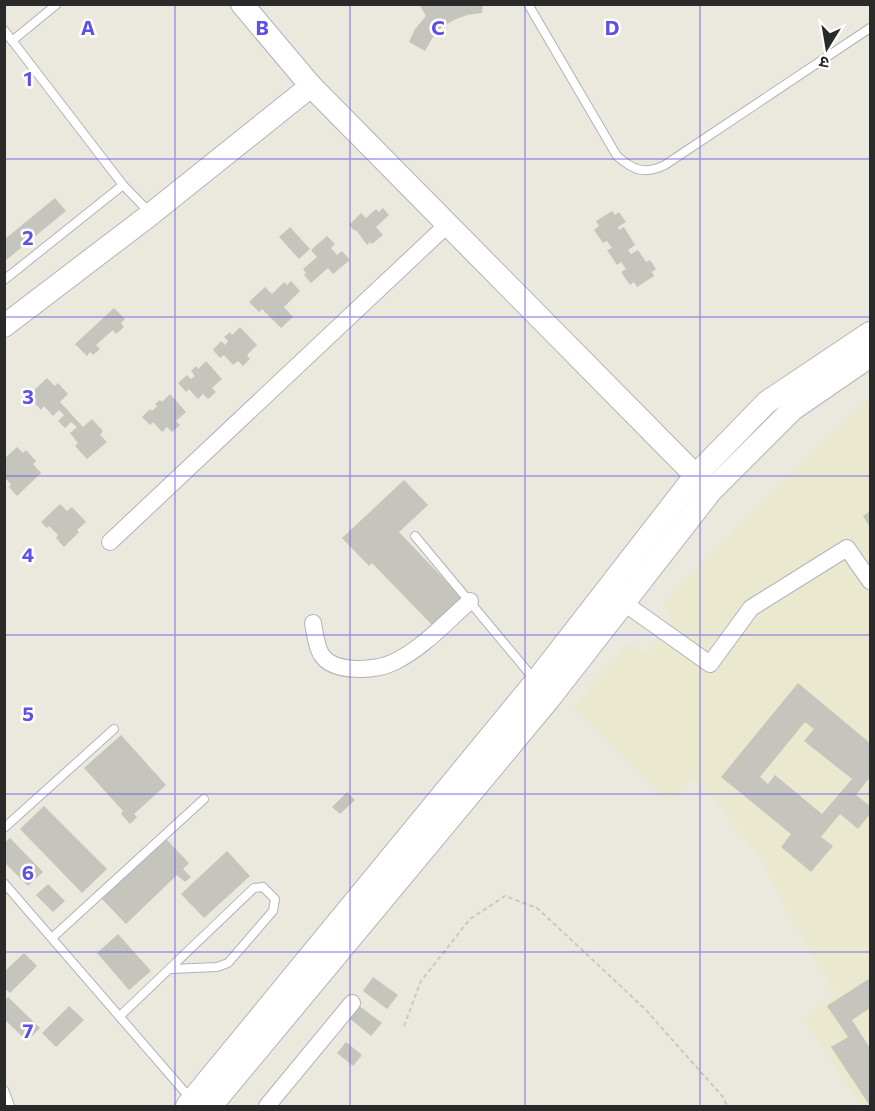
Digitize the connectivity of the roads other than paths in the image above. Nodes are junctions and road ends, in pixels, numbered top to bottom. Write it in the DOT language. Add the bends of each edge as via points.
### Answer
graph roads {
  1 [pos="57,4"];
  2 [pos="242,4"];
  3 [pos="528,4"];
  4 [pos="870,28"];
  5 [pos="4,30"];
  6 [pos="12,41"];
  7 [pos="311,86"];
  8 [pos="123,185"];
  9 [pos="151,214"];
  10 [pos="449,223"];
  11 [pos="4,280"];
  12 [pos="4,326"];
  13 [pos="870,333"];
  14 [pos="870,356"];
  15 [pos="703,483"];
  16 [pos="415,536"];
  17 [pos="110,542"];
  18 [pos="870,581"];
  19 [pos="470,601"];
  20 [pos="624,603"];
  21 [pos="313,623"];
  22 [pos="542,690"];
  23 [pos="114,729"];
  24 [pos="204,799"];
  25 [pos="4,828"];
  26 [pos="4,883"];
  27 [pos="53,937"];
  28 [pos="171,969"];
  29 [pos="352,1003"];
  30 [pos="120,1016"];
  31 [pos="4,1090"];
  32 [pos="197,1105"];
  33 [pos="10,1107"];
  34 [pos="267,1107"];
  1 -- 6 [label="lane"];
  2 -- 7 [label="street"];
  3 -- 4 [label="lane" via="617,156 629,167 653,171"];
  5 -- 6 [label="lane"];
  6 -- 8 [label="lane"];
  7 -- 9 [label="street"];
  7 -- 10 [label="street"];
  8 -- 9 [label="lane"];
  8 -- 11 [label="lane"];
  9 -- 12 [label="street"];
  10 -- 15 [label="street"];
  10 -- 17 [label="street"];
  13 -- 15 [label="street" via="766,402"];
  14 -- 15 [label="street" via="793,409"];
  15 -- 20 [label="street"];
  15 -- 22 [label="street"];
  16 -- 19 [label="lane"];
  18 -- 20 [label="street" via="847,548 751,608 710,664"];
  19 -- 21 [label="street" via="425,642 393,663 359,670 339,667 322,656"];
  19 -- 22 [label="lane"];
  20 -- 22 [label="street"];
  22 -- 32 [label="street"];
  23 -- 25 [label="lane"];
  24 -- 27 [label="lane"];
  26 -- 27 [label="lane"];
  27 -- 30 [label="lane"];
  28 -- 28 [label="lane" via="254,888 263,887 275,899 273,911 228,963 217,968"];
  28 -- 30 [label="lane"];
  29 -- 34 [label="street"];
  30 -- 32 [label="lane"];
  31 -- 33 [label="lane"];
}
